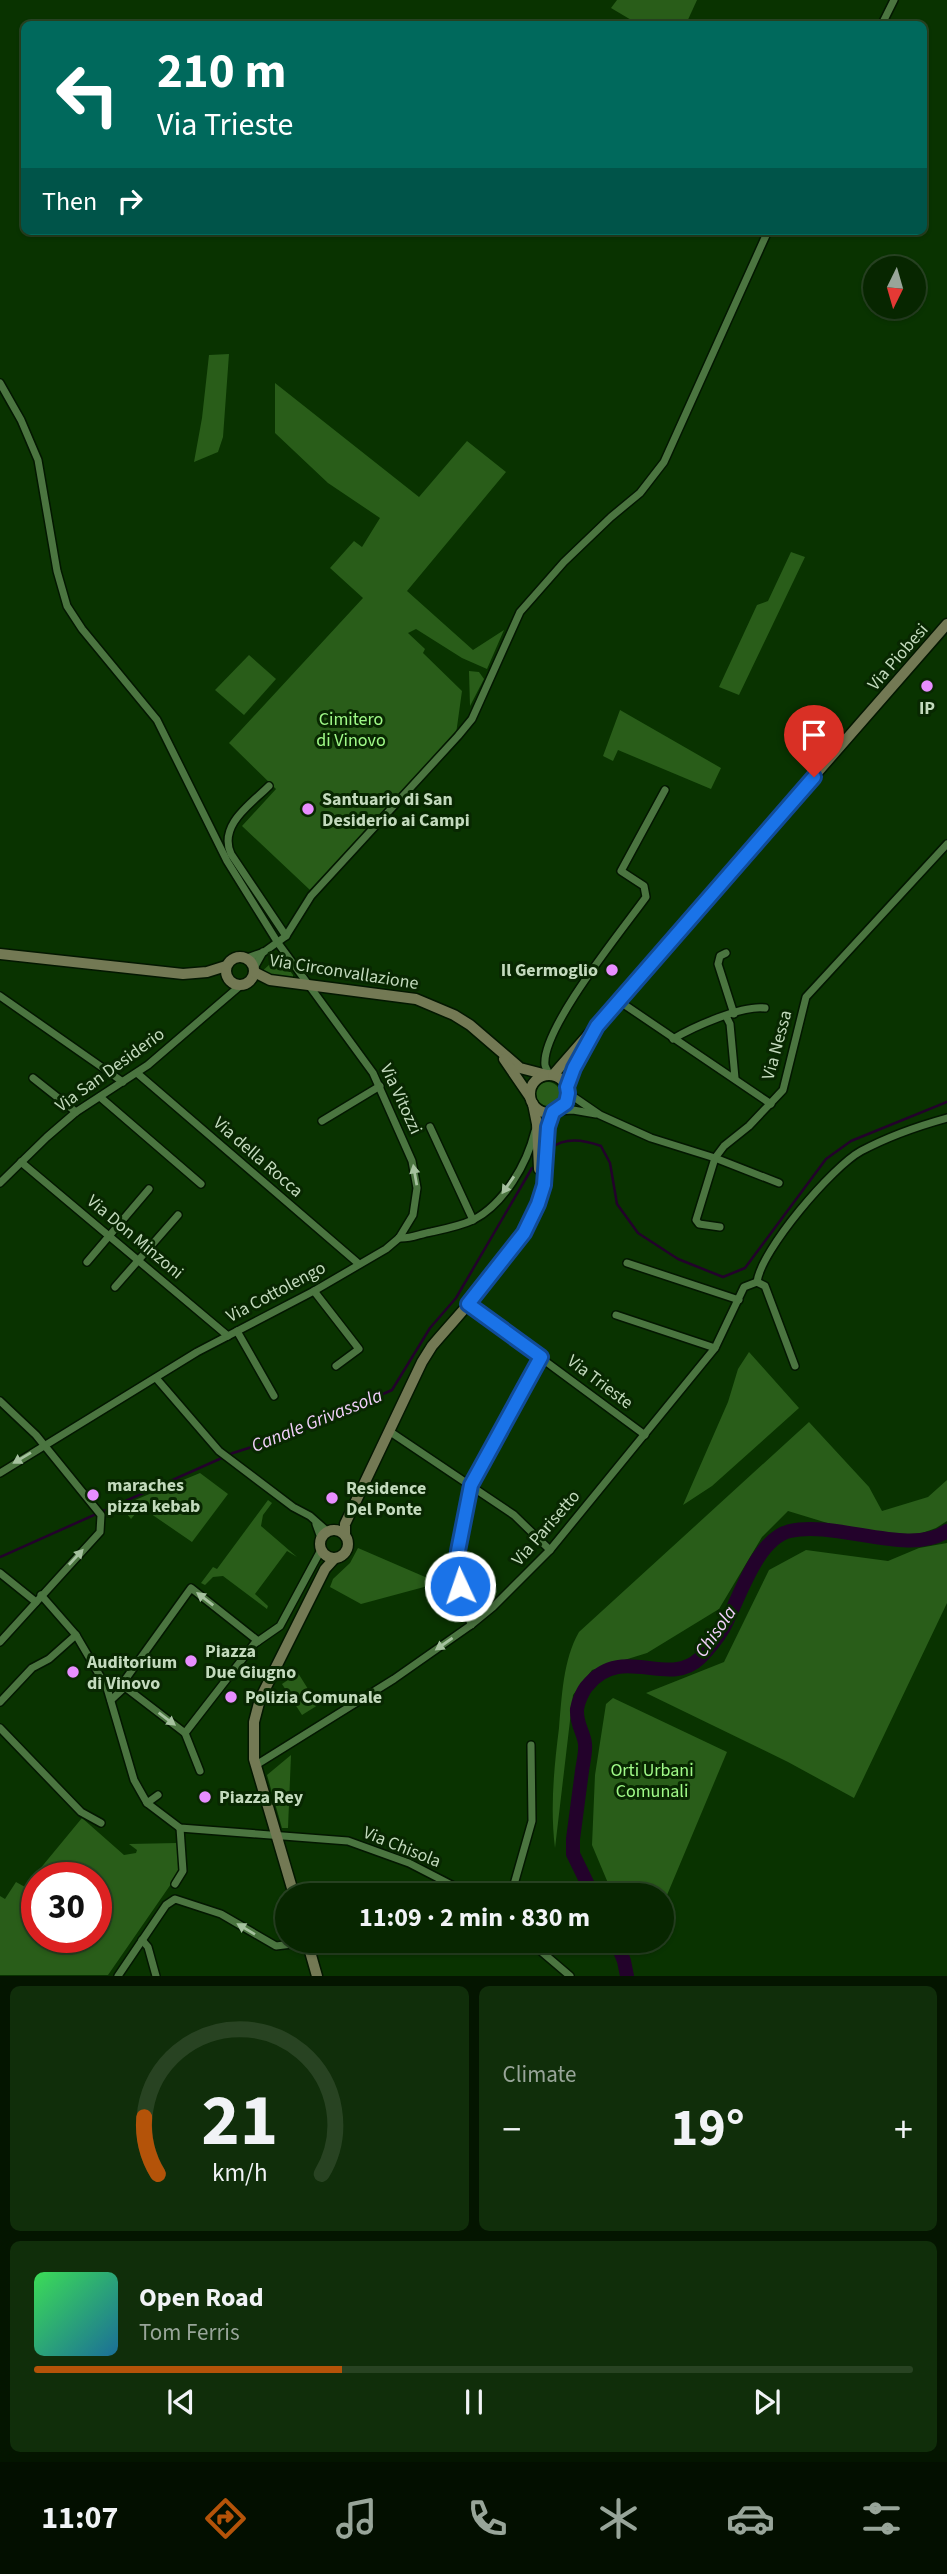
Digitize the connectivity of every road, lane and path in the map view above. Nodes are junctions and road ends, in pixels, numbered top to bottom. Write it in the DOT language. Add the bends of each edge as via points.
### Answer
graph roads {
  1 [pos="894,0"];
  2 [pos="884,21"];
  3 [pos="766,235"];
  4 [pos="0,383"];
  5 [pos="947,624"];
  6 [pos="270,786"];
  7 [pos="665,790"];
  8 [pos="947,844"];
  9 [pos="286,936"];
  10 [pos="278,943"];
  11 [pos="264,952"];
  12 [pos="726,953"];
  13 [pos="0,954"];
  14 [pos="247,958"];
  15 [pos="226,970"];
  16 [pos="253,973"];
  17 [pos="309,986"];
  18 [pos="235,987"];
  19 [pos="0,996"];
  20 [pos="619,1001"];
  21 [pos="765,1008"];
  22 [pos="730,1015"];
  23 [pos="597,1026"];
  24 [pos="673,1038"];
  25 [pos="498,1050"];
  26 [pos="137,1073"];
  27 [pos="550,1075"];
  28 [pos="33,1078"];
  29 [pos="735,1078"];
  30 [pos="123,1082"];
  31 [pos="380,1086"];
  32 [pos="568,1090"];
  33 [pos="100,1097"];
  34 [pos="531,1100"];
  35 [pos="771,1104"];
  36 [pos="76,1112"];
  37 [pos="556,1112"];
  38 [pos="600,1115"];
  39 [pos="947,1118"];
  40 [pos="322,1121"];
  41 [pos="537,1124"];
  42 [pos="430,1127"];
  43 [pos="715,1158"];
  44 [pos="21,1162"];
  45 [pos="0,1183"];
  46 [pos="779,1183"];
  47 [pos="201,1184"];
  48 [pos="149,1189"];
  49 [pos="538,1204"];
  50 [pos="178,1215"];
  51 [pos="473,1220"];
  52 [pos="720,1227"];
  53 [pos="109,1236"];
  54 [pos="399,1238"];
  55 [pos="138,1261"];
  56 [pos="87,1262"];
  57 [pos="627,1263"];
  58 [pos="359,1265"];
  59 [pos="761,1284"];
  60 [pos="115,1287"];
  61 [pos="314,1291"];
  62 [pos="739,1300"];
  63 [pos="468,1304"];
  64 [pos="616,1315"];
  65 [pos="237,1331"];
  66 [pos="228,1336"];
  67 [pos="715,1348"];
  68 [pos="541,1357"];
  69 [pos="336,1366"];
  70 [pos="795,1366"];
  71 [pos="156,1378"];
  72 [pos="275,1396"];
  73 [pos="0,1401"];
  74 [pos="389,1432"];
  75 [pos="645,1435"];
  76 [pos="44,1445"];
  77 [pos="0,1473"];
  78 [pos="471,1485"];
  79 [pos="335,1532"];
  80 [pos="550,1550"];
  81 [pos="327,1555"];
  82 [pos="0,1573"];
  83 [pos="38,1599"];
  84 [pos="471,1625"];
  85 [pos="76,1634"];
  86 [pos="258,1641"];
  87 [pos="0,1642"];
  88 [pos="66,1643"];
  89 [pos="83,1647"];
  90 [pos="123,1685"];
  91 [pos="107,1688"];
  92 [pos="111,1700"];
  93 [pos="0,1702"];
  94 [pos="0,1728"];
  95 [pos="186,1733"];
  96 [pos="3,1738"];
  97 [pos="531,1745"];
  98 [pos="256,1765"];
  99 [pos="200,1771"];
  100 [pos="158,1795"];
  101 [pos="147,1803"];
  102 [pos="101,1823"];
  103 [pos="180,1828"];
  104 [pos="276,1836"];
  105 [pos="290,1883"];
  106 [pos="448,1883"];
  107 [pos="515,1883"];
  108 [pos="175,1884"];
  109 [pos="142,1940"];
  110 [pos="275,1946"];
  111 [pos="311,1953"];
  112 [pos="543,1953"];
  113 [pos="118,1976"];
  114 [pos="156,1976"];
  115 [pos="317,1976"];
  116 [pos="569,1976"];
  1 -- 2 [label="street"];
  3 -- 9 [label="street" via="664,462 640,493 564,562 520,612 472,719 311,896"];
  4 -- 10 [label="street, Via Vitozzi" via="38,460 67,606 157,720 227,861"];
  5 -- 20 [label="street, Via Piobesi"];
  6 -- 9 [label="street" via="232,825 228,847"];
  7 -- 27 [label="street" via="621,872 644,886 646,897 552,1034 545,1065"];
  8 -- 35 [label="street, Via Nessa" via="806,998 783,1090"];
  9 -- 10 [label="street"];
  10 -- 11 [label="street"];
  10 -- 17 [label="street, Via Vitozzi"];
  11 -- 14 [label="street"];
  11 -- 16 [label="street"];
  12 -- 22 [label="street" via="719,964"];
  13 -- 15 [label="street" via="183,974"];
  14 -- 15 [label="street" via="234,957"];
  14 -- 16 [label="street"];
  15 -- 18 [label="street"];
  16 -- 17 [label="street, Via Circonvallazione"];
  16 -- 18 [label="street"];
  17 -- 25 [label="street, Via Circonvallazione" via="416,999 454,1015"];
  17 -- 31 [label="street, Via Vitozzi"];
  18 -- 26 [label="street, Via San Desiderio"];
  19 -- 30 [label="street"];
  20 -- 23 [label="street, Via Piobesi"];
  20 -- 24 [label="street"];
  21 -- 22 [label="street"];
  22 -- 24 [label="street"];
  22 -- 29 [label="street"];
  23 -- 27 [label="street, Via Piobesi"];
  23 -- 32 [label="street, Via Piobesi" via="574,1068"];
  24 -- 29 [label="street"];
  25 -- 27 [label="street, Via Circonvallazione" via="520,1068"];
  25 -- 34 [label="street, Via Circonvallazione"];
  26 -- 30 [label="street, Via San Desiderio"];
  26 -- 58 [label="street, Via della Rocca"];
  27 -- 32 [label="street" via="564,1081"];
  27 -- 34 [label="street" via="532,1085"];
  28 -- 36 [label="street"];
  29 -- 35 [label="street"];
  30 -- 33 [label="street, Via San Desiderio"];
  31 -- 40 [label="street"];
  54 -- 31 [label="street, Via Vitozzi, one-way" via="413,1215 416,1174"];
  32 -- 37 [label="street" via="566,1103"];
  32 -- 38 [label="street"];
  33 -- 36 [label="street, Via San Desiderio"];
  33 -- 47 [label="street"];
  34 -- 37 [label="street" via="541,1111"];
  34 -- 41 [label="street"];
  35 -- 43 [label="street, Via Nessa"];
  36 -- 44 [label="street, Via San Desiderio"];
  37 -- 38 [label="street"];
  37 -- 49 [label="street" via="545,1136 544,1185"];
  38 -- 43 [label="street" via="656,1140"];
  39 -- 59 [label="street" via="860,1152 831,1174 766,1258 758,1275"];
  41 -- 49 [label="street"];
  41 -- 51 [label="street, Via Cottolengo, one-way" via="526,1160 498,1200"];
  42 -- 51 [label="street"];
  43 -- 46 [label="street"];
  43 -- 52 [label="street" via="696,1220"];
  44 -- 45 [label="street, Via San Desiderio"];
  44 -- 53 [label="street, Via Don Minzoni"];
  48 -- 53 [label="street"];
  49 -- 63 [label="street" via="524,1233"];
  50 -- 55 [label="street"];
  51 -- 54 [label="street, Via Cottolengo"];
  53 -- 55 [label="street, Via Don Minzoni"];
  53 -- 56 [label="street"];
  54 -- 58 [label="street, Via Cottolengo"];
  55 -- 60 [label="street"];
  55 -- 66 [label="street, Via Don Minzoni"];
  57 -- 62 [label="street"];
  58 -- 61 [label="street, Via Cottolengo"];
  59 -- 62 [label="street, Via Parisetto" via="744,1287"];
  59 -- 70 [label="street"];
  61 -- 65 [label="street, Via Cottolengo"];
  61 -- 69 [label="street" via="359,1349"];
  62 -- 67 [label="street, Via Parisetto"];
  63 -- 68 [label="street, Via Trieste"];
  63 -- 74 [label="street" via="422,1362"];
  64 -- 67 [label="street"];
  65 -- 66 [label="street, Via Cottolengo"];
  65 -- 72 [label="street"];
  66 -- 71 [label="street, Via Cottolengo"];
  67 -- 75 [label="street, Via Parisetto"];
  68 -- 75 [label="street, Via Trieste"];
  68 -- 78 [label="street"];
  71 -- 76 [label="street, Via Cottolengo"];
  71 -- 79 [label="street" via="226,1457"];
  73 -- 76 [label="street"];
  74 -- 78 [label="street"];
  74 -- 79 [label="street"];
  75 -- 80 [label="street, Via Parisetto"];
  76 -- 77 [label="street, Via Cottolengo, one-way"];
  83 -- 76 [label="street, one-way" via="100,1532 100,1514"];
  78 -- 80 [label="street" via="514,1515"];
  78 -- 84 [label="street" via="457,1571"];
  79 -- 81 [label="street"];
  79 -- 81 [label="street" via="348,1548 343,1556"];
  80 -- 84 [label="street, Via Parisetto"];
  81 -- 86 [label="street" via="280,1626"];
  81 -- 98 [label="street" via="325,1569 261,1699 254,1722"];
  82 -- 83 [label="street"];
  83 -- 85 [label="street"];
  83 -- 87 [label="street"];
  84 -- 98 [label="street, Via Parisetto, one-way"];
  85 -- 88 [label="street"];
  85 -- 89 [label="street"];
  86 -- 90 [label="street, one-way" via="191,1588"];
  86 -- 95 [label="street"];
  88 -- 89 [label="street"];
  88 -- 93 [label="street" via="32,1668"];
  89 -- 91 [label="street"];
  90 -- 91 [label="street"];
  90 -- 92 [label="street"];
  90 -- 95 [label="street, one-way"];
  91 -- 92 [label="street"];
  92 -- 101 [label="street" via="134,1780"];
  94 -- 96 [label="street"];
  95 -- 99 [label="street"];
  96 -- 102 [label="street" via="81,1812"];
  97 -- 107 [label="street" via="532,1821"];
  98 -- 104 [label="street"];
  100 -- 101 [label="street"];
  101 -- 103 [label="street"];
  103 -- 104 [label="street, Via Chisola"];
  103 -- 108 [label="street" via="183,1871"];
  104 -- 105 [label="street"];
  104 -- 106 [label="street, Via Chisola" via="348,1841"];
  110 -- 109 [label="street, one-way" via="221,1914 175,1899"];
  109 -- 113 [label="street"];
  109 -- 114 [label="street"];
  111 -- 115 [label="street"];
  112 -- 116 [label="street"];
}
